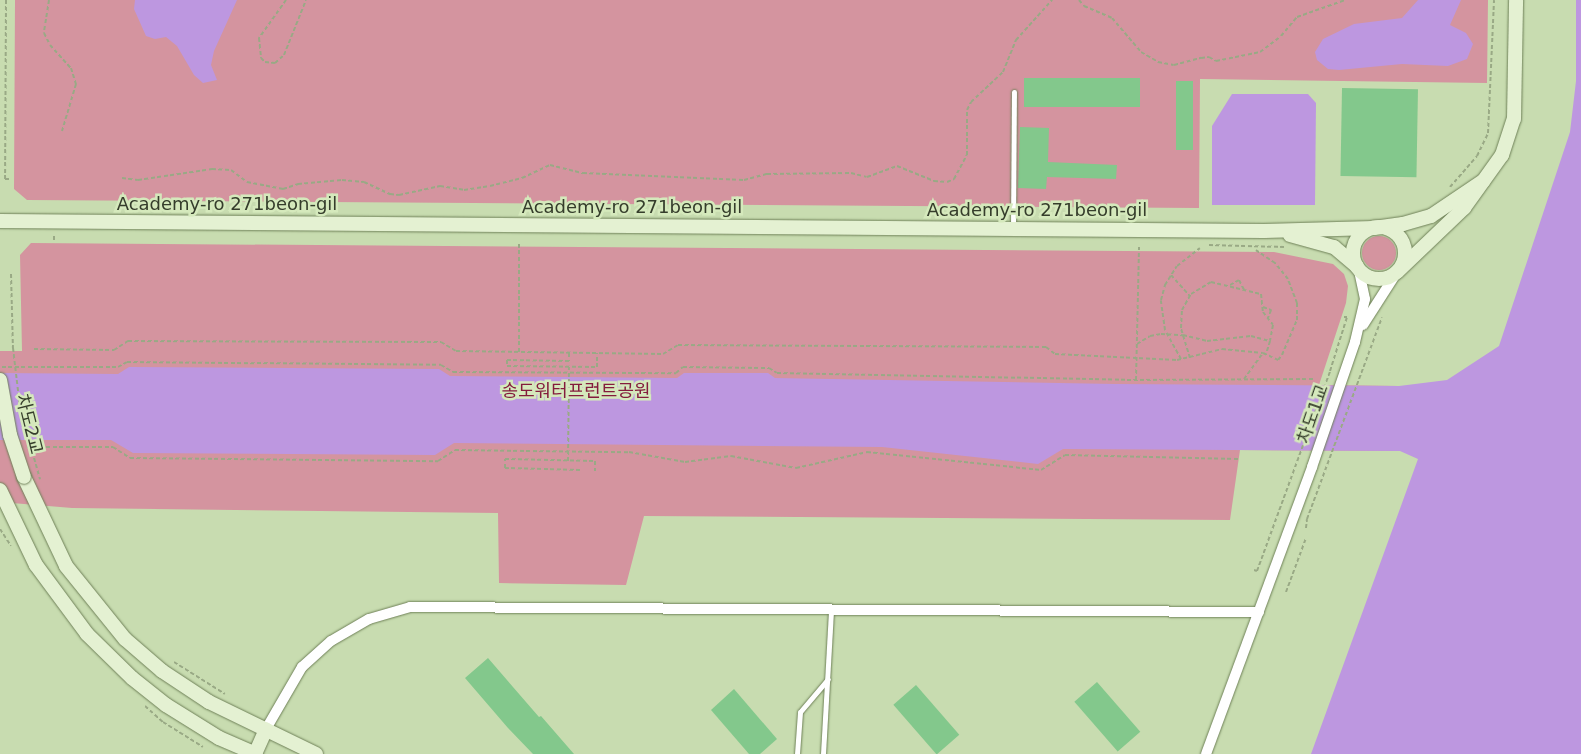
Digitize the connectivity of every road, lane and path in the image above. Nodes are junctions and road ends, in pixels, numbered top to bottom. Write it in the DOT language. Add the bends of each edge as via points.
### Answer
graph roads {
  1 [pos="6,0"];
  2 [pos="49,0"];
  3 [pos="286,0"];
  4 [pos="306,0"];
  5 [pos="1052,0"];
  6 [pos="1079,0"];
  7 [pos="1345,0"];
  8 [pos="1494,0"];
  9 [pos="1516,0"];
  10 [pos="1014,92"];
  11 [pos="62,131"];
  12 [pos="122,178"];
  13 [pos="10,179"];
  14 [pos="1483,181"];
  15 [pos="1445,187"];
  16 [pos="0,221"];
  17 [pos="1013,228"];
  18 [pos="1374,228"];
  19 [pos="1264,231"];
  20 [pos="54,235"];
  21 [pos="54,240"];
  22 [pos="1132,242"];
  23 [pos="519,243"];
  24 [pos="1142,243"];
  25 [pos="1198,244"];
  26 [pos="1139,247"];
  27 [pos="1292,247"];
  28 [pos="1200,248"];
  29 [pos="1256,250"];
  30 [pos="1358,268"];
  31 [pos="1397,272"];
  32 [pos="12,274"];
  33 [pos="1170,275"];
  34 [pos="1230,285"];
  35 [pos="1244,290"];
  36 [pos="1190,296"];
  37 [pos="1263,307"];
  38 [pos="1384,313"];
  39 [pos="1344,317"];
  40 [pos="1268,318"];
  41 [pos="1166,334"];
  42 [pos="1183,335"];
  43 [pos="1270,341"];
  44 [pos="1355,342"];
  45 [pos="1137,344"];
  46 [pos="34,349"];
  47 [pos="519,352"];
  48 [pos="569,353"];
  49 [pos="597,353"];
  50 [pos="1264,354"];
  51 [pos="1136,358"];
  52 [pos="1190,358"];
  53 [pos="1181,359"];
  54 [pos="0,367"];
  55 [pos="569,367"];
  56 [pos="1244,379"];
  57 [pos="1313,379"];
  58 [pos="0,380"];
  59 [pos="1136,380"];
  60 [pos="19,447"];
  61 [pos="1238,459"];
  62 [pos="568,461"];
  63 [pos="580,470"];
  64 [pos="595,471"];
  65 [pos="43,488"];
  66 [pos="0,490"];
  67 [pos="1306,528"];
  68 [pos="1306,538"];
  69 [pos="1254,570"];
  70 [pos="1286,592"];
  71 [pos="831,610"];
  72 [pos="1259,612"];
  73 [pos="170,660"];
  74 [pos="828,678"];
  75 [pos="225,695"];
  76 [pos="266,730"];
  77 [pos="255,754"];
  78 [pos="316,754"];
  79 [pos="797,754"];
  80 [pos="823,754"];
  81 [pos="1206,754"];
  1 -- 13 [label="path" via="5,179"];
  2 -- 11 [label="path" via="44,33 50,45 71,68 76,84"];
  3 -- 4 [label="path" via="259,38 261,58 265,62 275,63 284,55"];
  5 -- 12 [label="path" via="1016,40 1004,72 971,102 967,155 954,179 947,182 934,181 897,166 867,177 851,173 767,174 744,180 583,173 550,165 522,178 490,186 464,190 440,186 400,195 364,182 342,180 298,184 283,189 246,182 231,170 212,169 138,180"];
  6 -- 7 [label="path" via="1084,6 1112,18 1141,52 1158,62 1174,65 1201,58 1210,57 1216,61 1260,52 1281,36 1297,17"];
  8 -- 15 [label="path" via="1488,133 1468,167 1450,187"];
  9 -- 14 [label="street" via="1514,119 1502,155"];
  10 -- 17 [label="lane"];
  14 -- 18 [label="street" via="1431,216"];
  14 -- 31 [label="street" via="1451,222"];
  16 -- 17 [label="street, Academy-ro 271beon-gil"];
  17 -- 19 [label="street, Academy-ro 271beon-gil"];
  18 -- 19 [label="street"];
  18 -- 30 [label="street" via="1356,241 1353,252"];
  18 -- 31 [label="street" via="1391,231 1402,242 1404,258"];
  19 -- 30 [label="street" via="1297,236 1334,248"];
  20 -- 21 [label="path"];
  22 -- 24 [label="path"];
  23 -- 47 [label="path"];
  25 -- 27 [label="path"];
  26 -- 45 [label="path"];
  28 -- 33 [label="path"];
  29 -- 50 [label="path" via="1282,271 1297,303 1295,328 1287,349 1278,360"];
  30 -- 31 [label="street" via="1377,279"];
  30 -- 44 [label="street" via="1365,299"];
  31 -- 44 [label="street" via="1380,294"];
  32 -- 65 [label="path, bridge" via="13,348 20,408"];
  33 -- 36 [label="path"];
  33 -- 41 [label="path" via="1161,300"];
  34 -- 35 [label="path"];
  34 -- 35 [label="path" via="1237,280 1243,284"];
  34 -- 36 [label="path" via="1211,282"];
  35 -- 37 [label="path" via="1259,292"];
  36 -- 42 [label="path" via="1180,318"];
  37 -- 40 [label="path"];
  37 -- 40 [label="path" via="1271,309"];
  38 -- 67 [label="path" via="1306,519"];
  39 -- 69 [label="path" via="1347,318 1330,371 1257,571"];
  40 -- 43 [label="path" via="1274,328"];
  41 -- 42 [label="path"];
  41 -- 45 [label="path" via="1150,336"];
  41 -- 53 [label="path"];
  42 -- 43 [label="path" via="1207,341 1246,336"];
  42 -- 52 [label="path"];
  43 -- 50 [label="path"];
  44 -- 72 [label="street, 차도1교"];
  45 -- 51 [label="path"];
  46 -- 47 [label="path" via="114,350 128,341 440,342 456,351"];
  47 -- 48 [label="path"];
  48 -- 49 [label="path"];
  48 -- 55 [label="path" via="568,361 507,360 507,366"];
  49 -- 51 [label="path" via="663,354 678,345 1046,347 1055,354"];
  49 -- 55 [label="path" via="596,367"];
  50 -- 52 [label="path" via="1222,349"];
  50 -- 56 [label="path"];
  51 -- 53 [label="path"];
  51 -- 59 [label="path"];
  52 -- 53 [label="path"];
  54 -- 59 [label="path" via="118,367 127,362 442,364 453,372 676,373 683,367 768,368 777,374"];
  55 -- 62 [label="path, bridge"];
  56 -- 57 [label="path"];
  56 -- 59 [label="path"];
  58 -- 76 [label="street, 차도2교, bridge" via="10,435 24,477 66,566 124,639 185,688"];
  60 -- 61 [label="path" via="113,447 130,458 438,461 455,450 629,452 685,462 731,456 796,468 867,452 1041,470 1064,455"];
  62 -- 63 [label="path" via="505,459 505,468"];
  62 -- 64 [label="path" via="595,462"];
  66 -- 77 [label="street" via="36,565 93,641 166,704 220,738"];
  68 -- 70 [label="path"];
  71 -- 72 [label="street"];
  71 -- 74 [label="lane"];
  71 -- 76 [label="street" via="410,607 369,620 332,641 302,668"];
  72 -- 81 [label="street, 차도1교"];
  73 -- 75 [label="path"];
  74 -- 79 [label="lane" via="800,712"];
  74 -- 80 [label="lane"];
  76 -- 77 [label="street"];
  76 -- 78 [label="street, 차도2교"];
}
